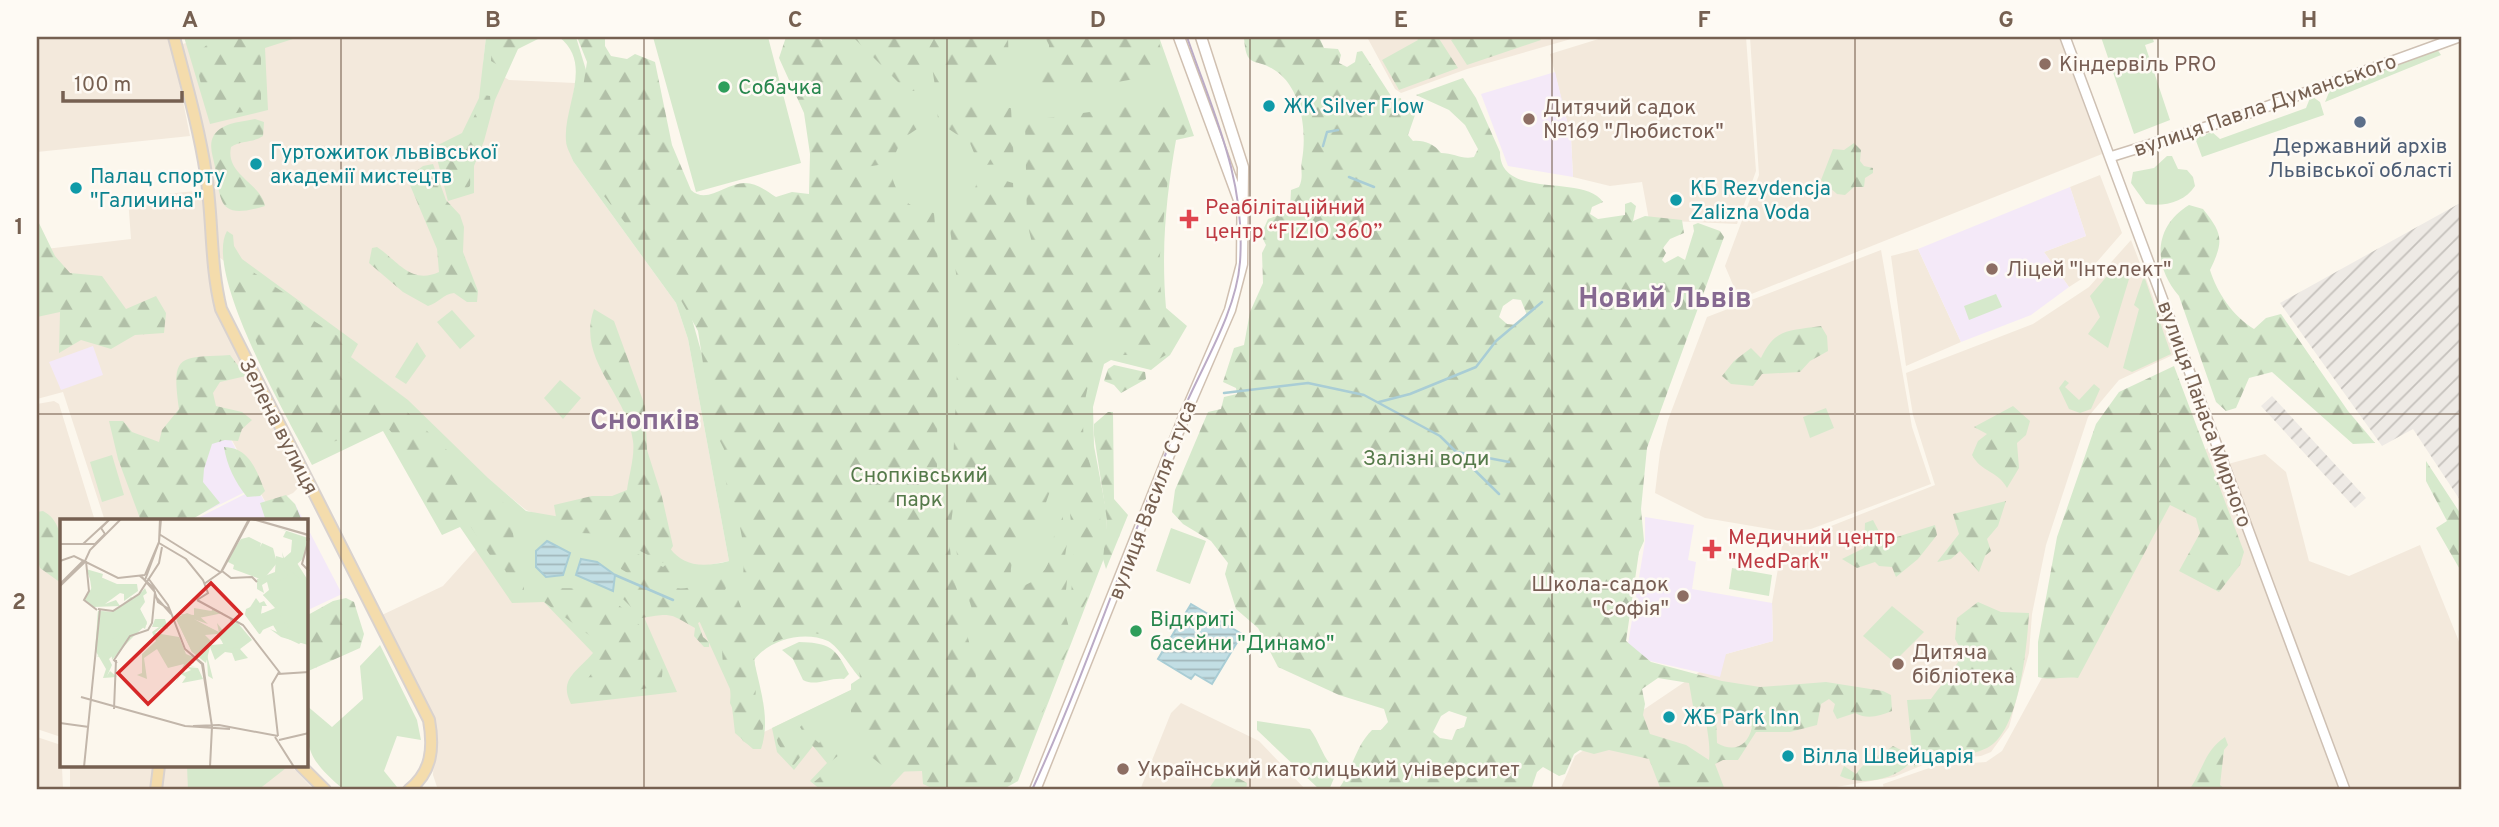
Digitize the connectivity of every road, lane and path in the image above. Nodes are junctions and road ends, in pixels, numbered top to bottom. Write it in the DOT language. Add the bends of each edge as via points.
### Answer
graph roads {
  1 [pos="174,37"];
  2 [pos="1180,37"];
  3 [pos="1201,37"];
  4 [pos="2065,37"];
  5 [pos="2459,37"];
  6 [pos="2110,157"];
  7 [pos="1240,204"];
  8 [pos="159,768"];
  9 [pos="303,768"];
  10 [pos="156,790"];
  11 [pos="325,790"];
  12 [pos="409,790"];
  13 [pos="1035,790"];
  14 [pos="2345,790"];
  1 -- 12 [label="main road, Зелена вулиця" via="200,139 221,309 429,720 431,756 425,773"];
  2 -- 7 [label="main road, вулиця Василя Стуса"];
  3 -- 7 [label="main road, вулиця Василя Стуса" via="1240,153"];
  4 -- 6 [label="street, вулиця Панаса Мирного"];
  5 -- 6 [label="street, вулиця Павла Думанського" via="2238,117"];
  6 -- 14 [label="street, вулиця Панаса Мирного"];
  7 -- 13 [label="main road, вулиця Василя Стуса" via="1242,264 1230,310"];
  8 -- 10 [label="main road"];
  9 -- 11 [label="main road"];
}
